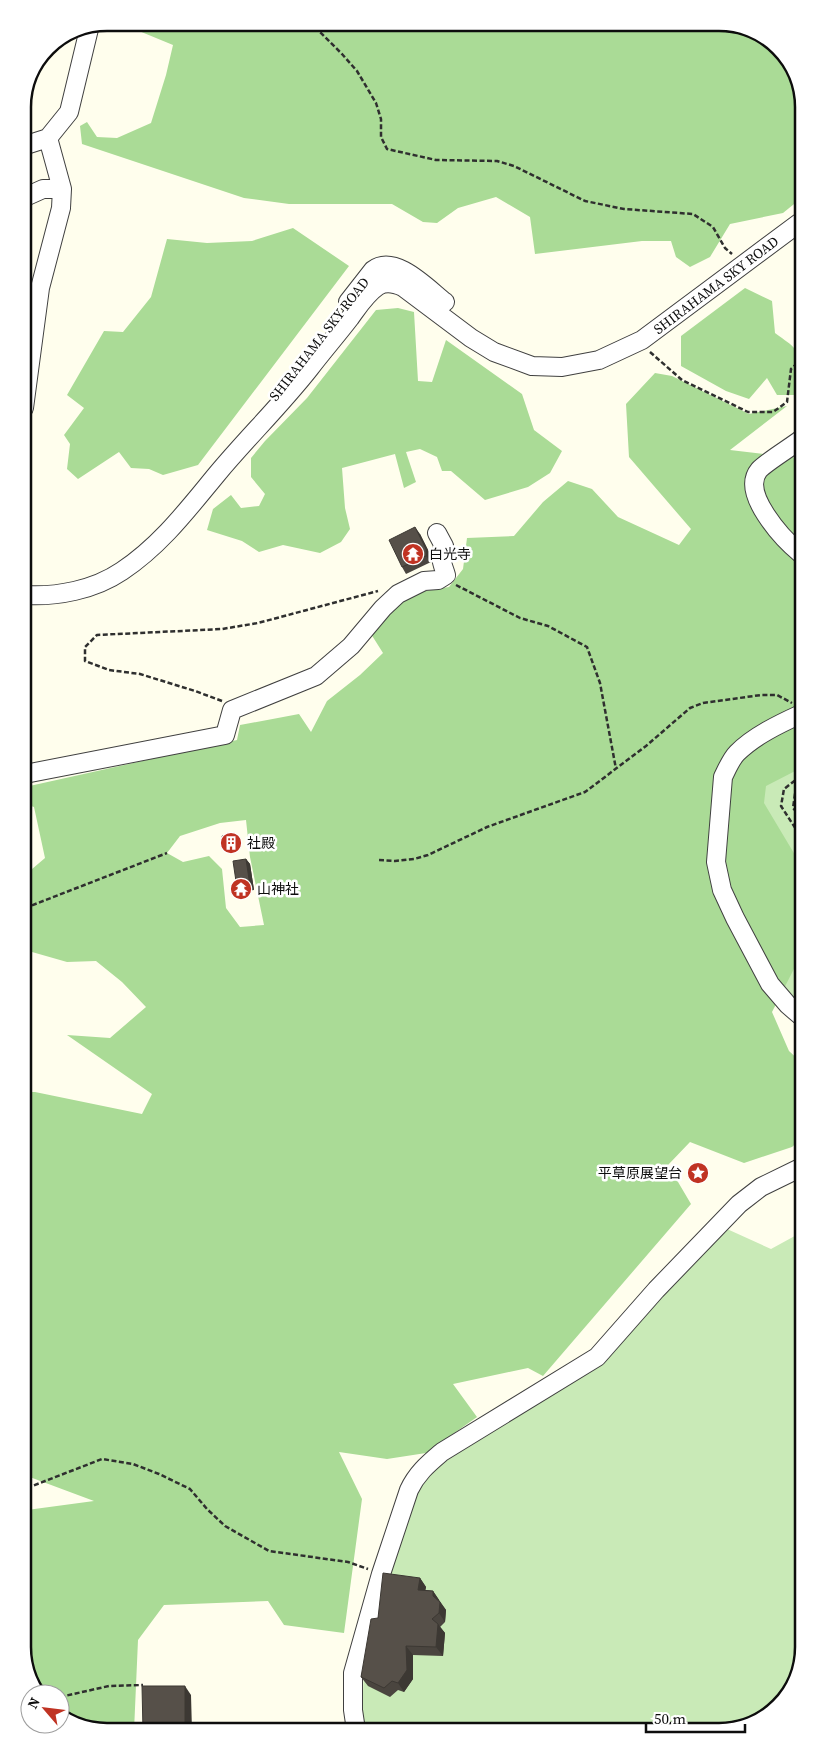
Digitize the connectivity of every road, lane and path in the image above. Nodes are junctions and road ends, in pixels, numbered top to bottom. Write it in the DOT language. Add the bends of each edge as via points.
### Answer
graph roads {
  1 [pos="319,31"];
  2 [pos="88,34"];
  3 [pos="48,138"];
  4 [pos="31,143"];
  5 [pos="62,189"];
  6 [pos="31,194"];
  7 [pos="795,226"];
  8 [pos="745,264"];
  9 [pos="31,327"];
  10 [pos="642,340"];
  11 [pos="795,365"];
  12 [pos="795,444"];
  13 [pos="437,533"];
  14 [pos="795,549"];
  15 [pos="386,589"];
  16 [pos="471,593"];
  17 [pos="31,595"];
  18 [pos="795,708"];
  19 [pos="232,710"];
  20 [pos="795,710"];
  21 [pos="616,769"];
  22 [pos="31,773"];
  23 [pos="795,781"];
  24 [pos="795,794"];
  25 [pos="795,810"];
  26 [pos="795,828"];
  27 [pos="167,853"];
  28 [pos="379,860"];
  29 [pos="31,906"];
  30 [pos="795,1011"];
  31 [pos="795,1170"];
  32 [pos="31,1486"];
  33 [pos="382,1574"];
  34 [pos="143,1685"];
  35 [pos="70,1695"];
  36 [pos="355,1723"];
  1 -- 8 [label="path" via="357,71 376,103 382,120 380,137 388,149 436,160 497,161 585,201 624,209 693,214 712,227 725,248"];
  2 -- 3 [label="street" via="69,112"];
  3 -- 4 [label="street"];
  3 -- 5 [label="street"];
  5 -- 6 [label="street" via="43,189"];
  5 -- 9 [label="street" via="61,208"];
  7 -- 8 [label="street, SHIRAHAMA SKY ROAD"];
  8 -- 10 [label="street, SHIRAHAMA SKY ROAD"];
  10 -- 11 [label="path" via="652,356 682,380 748,412 772,412 787,402 791,369"];
  10 -- 17 [label="street, SHIRAHAMA SKY ROAD" via="599,360 574,363 515,351 484,333 405,271 389,264 377,266 180,520 120,572 69,592"];
  12 -- 14 [label="street" via="759,470 754,483 757,499 767,517"];
  13 -- 19 [label="street" via="444,546 440,552 446,575 438,580 424,581 398,594 350,646 316,676"];
  15 -- 19 [label="path" via="222,629 97,635 85,647 85,661 195,691 224,702"];
  16 -- 21 [label="path" via="520,618 548,626 587,647 600,682"];
  18 -- 21 [label="path" via="777,695 703,703 690,708"];
  19 -- 22 [label="street" via="225,735"];
  20 -- 30 [label="street" via="736,754 728,765 723,776 716,862 731,911 770,984"];
  21 -- 28 [label="path" via="585,792 487,827 428,855 395,861"];
  23 -- 26 [label="path" via="784,789 781,806"];
  24 -- 25 [label="path"];
  27 -- 29 [label="path"];
  31 -- 33 [label="street" via="761,1187 739,1204 597,1357 442,1452 422,1468 409,1490"];
  32 -- 33 [label="path" via="102,1459 133,1464 190,1489 225,1526 269,1551 348,1562"];
  33 -- 36 [label="street" via="353,1673"];
  34 -- 35 [label="path" via="109,1686"];
}
